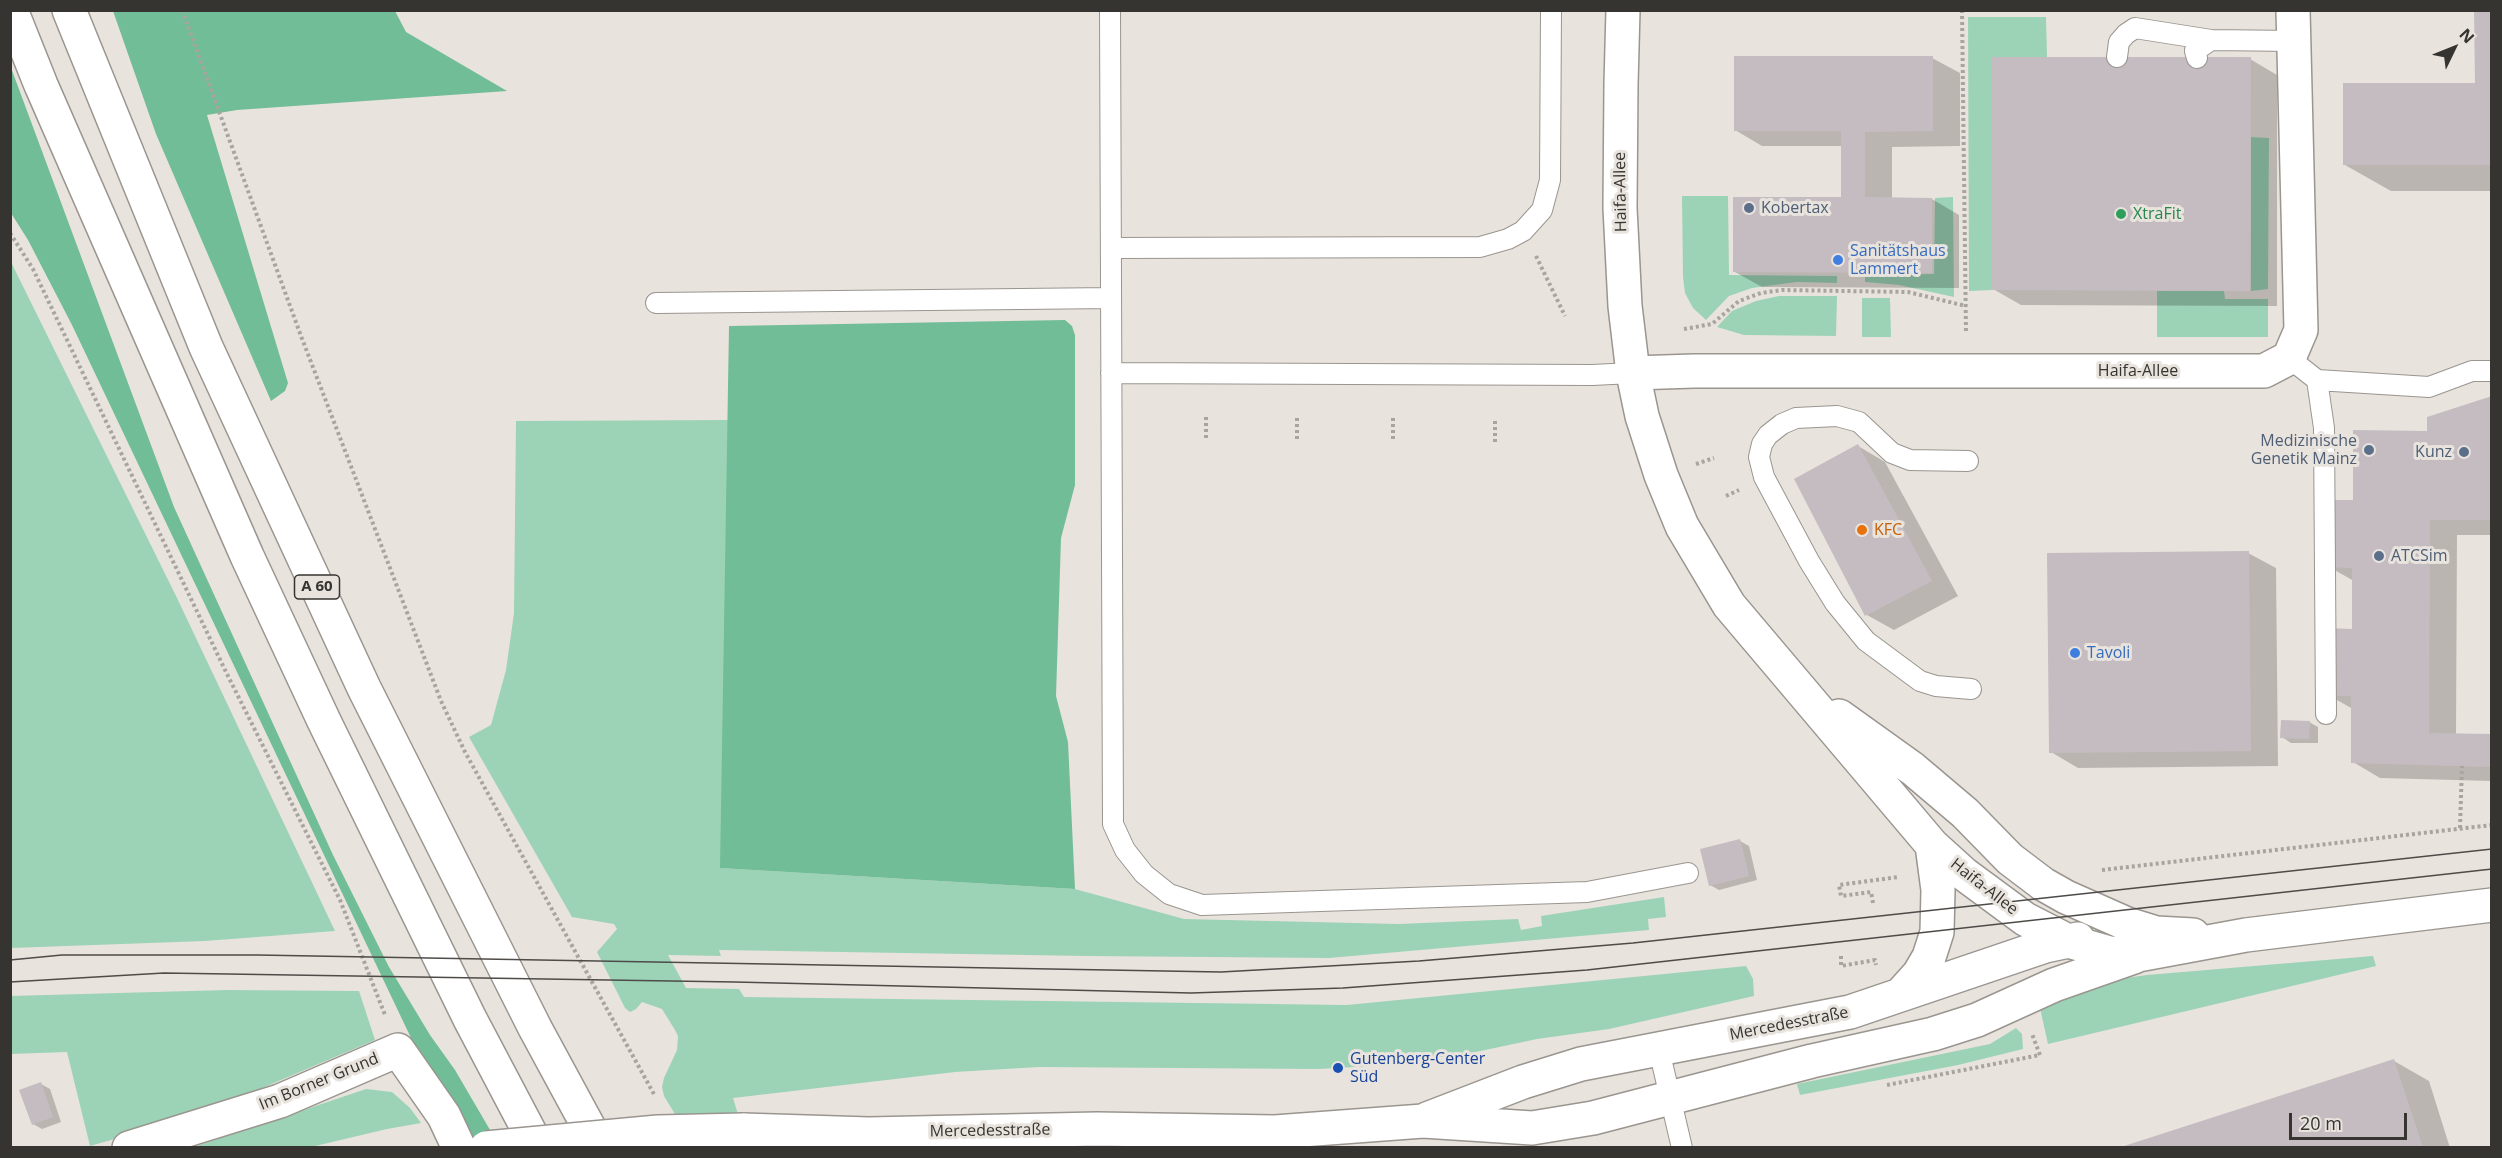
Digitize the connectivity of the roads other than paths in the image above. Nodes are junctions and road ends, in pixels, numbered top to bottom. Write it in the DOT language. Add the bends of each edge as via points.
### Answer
graph roads {
  1 [pos="11,10"];
  2 [pos="69,10"];
  3 [pos="1110,10"];
  4 [pos="1551,10"];
  5 [pos="1623,10"];
  6 [pos="2294,26"];
  7 [pos="2211,40"];
  8 [pos="2117,57"];
  9 [pos="2197,58"];
  10 [pos="1111,248"];
  11 [pos="1111,298"];
  12 [pos="656,303"];
  13 [pos="2289,358"];
  14 [pos="2492,371"];
  15 [pos="1111,373"];
  16 [pos="1633,373"];
  17 [pos="2317,380"];
  18 [pos="1968,461"];
  19 [pos="1791,681"];
  20 [pos="1971,689"];
  21 [pos="2326,714"];
  22 [pos="1932,844"];
  23 [pos="2010,859"];
  24 [pos="1688,873"];
  25 [pos="2492,905"];
  26 [pos="2025,920"];
  27 [pos="2068,940"];
  28 [pos="2147,944"];
  29 [pos="2023,954"];
  30 [pos="1900,995"];
  31 [pos="1977,1020"];
  32 [pos="1659,1050"];
  33 [pos="1670,1098"];
  34 [pos="1423,1121"];
  35 [pos="129,1148"];
  36 [pos="459,1148"];
  37 [pos="486,1148"];
  38 [pos="538,1148"];
  39 [pos="600,1148"];
  40 [pos="1682,1148"];
  1 -- 38 [label="main road, A 60" via="324,721"];
  2 -- 39 [label="main road, A 60" via="206,347 364,688 535,1028"];
  3 -- 10 [label="lane"];
  4 -- 10 [label="lane" via="1550,180 1542,210 1523,231 1480,247"];
  5 -- 16 [label="main road, Haifa-Allee" via="1620,208"];
  6 -- 7 [label="lane"];
  6 -- 13 [label="main road" via="2301,330"];
  7 -- 8 [label="lane" via="2135,28 2119,42"];
  7 -- 9 [label="lane" via="2196,51"];
  10 -- 11 [label="lane"];
  11 -- 12 [label="lane"];
  11 -- 15 [label="lane"];
  13 -- 16 [label="main road, Haifa-Allee" via="2264,371"];
  13 -- 17 [label="lane"];
  14 -- 17 [label="lane" via="2472,371 2429,387"];
  15 -- 16 [label="lane"];
  15 -- 24 [label="lane" via="1113,824 1125,850 1144,874 1169,894 1202,905 1587,892"];
  16 -- 19 [label="main road, Haifa-Allee" via="1645,425 1682,526 1729,605"];
  17 -- 21 [label="lane" via="2324,450"];
  18 -- 20 [label="lane" via="1910,460 1892,453 1859,422 1837,416 1796,418 1782,424 1768,435 1759,457 1764,477 1809,561 1835,603 1866,641 1920,681"];
  19 -- 22 [label="main road, Haifa-Allee"];
  19 -- 23 [label="main road, Haifa-Allee" via="1913,769 1965,813"];
  22 -- 26 [label="main road, Haifa-Allee"];
  22 -- 30 [label="main road" via="1938,890 1937,932 1929,957"];
  23 -- 26 [label="main road"];
  23 -- 28 [label="main road, Haifa-Allee" via="2066,897 2127,924"];
  25 -- 28 [label="main road, Haifa-Allee"];
  26 -- 27 [label="main road, Haifa-Allee"];
  26 -- 29 [label="main road"];
  27 -- 28 [label="main road, Mercedesstraße" via="2121,934"];
  27 -- 29 [label="main road, Mercedesstraße"];
  28 -- 31 [label="main road, Mercedesstraße"];
  29 -- 30 [label="main road, Mercedesstraße"];
  29 -- 31 [label="main road" via="2005,986"];
  30 -- 32 [label="main road, Mercedesstraße" via="1850,1012"];
  31 -- 33 [label="main road, Mercedesstraße"];
  32 -- 33 [label="lane"];
  32 -- 34 [label="main road, Mercedesstraße" via="1581,1064"];
  33 -- 34 [label="main road, Mercedesstraße" via="1593,1118 1532,1128"];
  33 -- 40 [label="lane"];
  34 -- 37 [label="main road, Mercedesstraße, bridge" via="1275,1132 1096,1129 869,1134 658,1132"];
  35 -- 36 [label="main road, Im Borner Grund" via="280,1101 398,1050 444,1116"];
}
